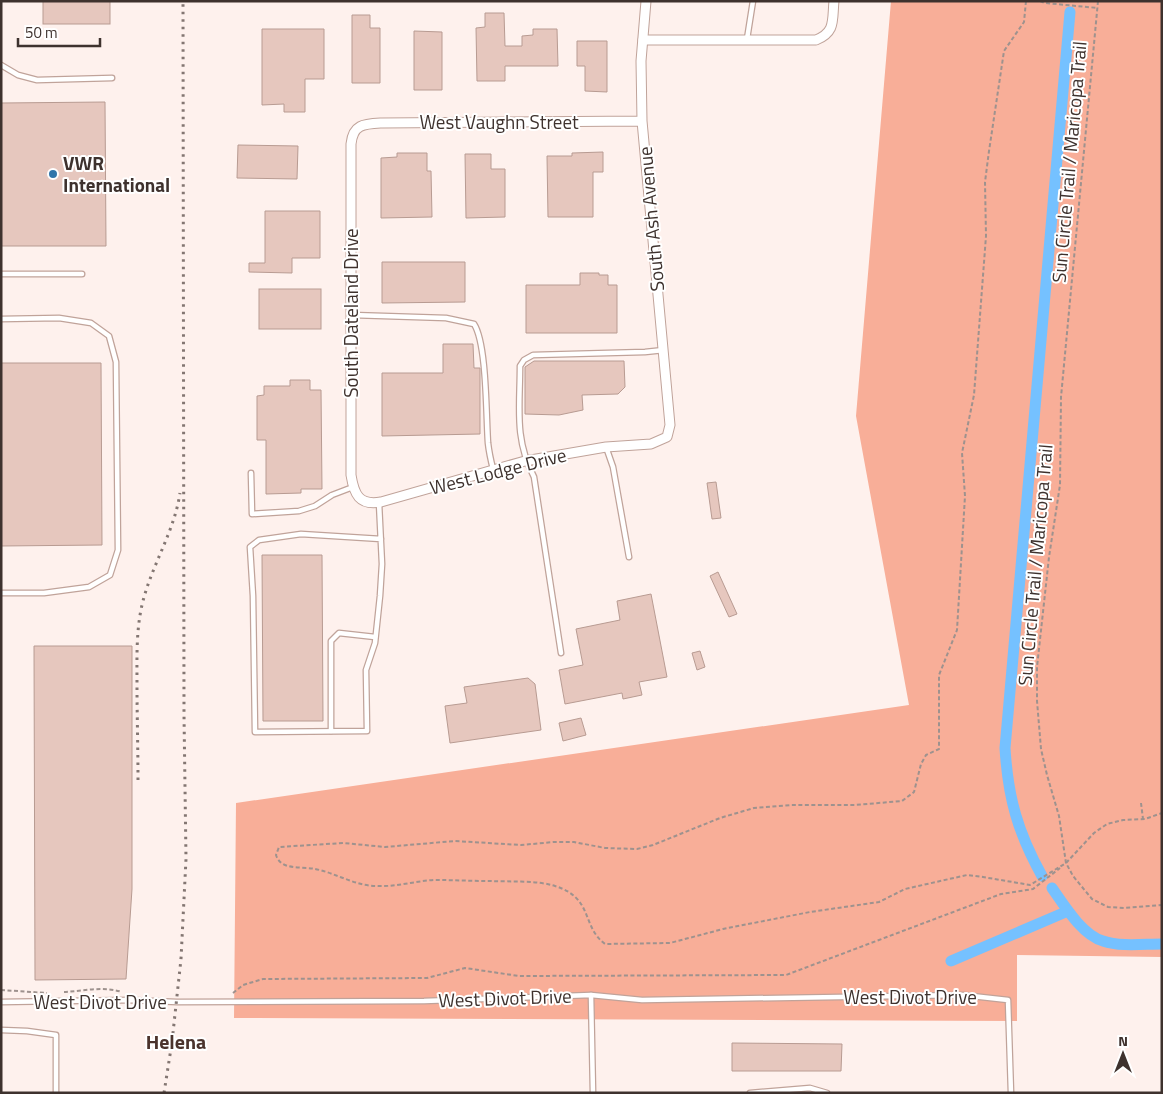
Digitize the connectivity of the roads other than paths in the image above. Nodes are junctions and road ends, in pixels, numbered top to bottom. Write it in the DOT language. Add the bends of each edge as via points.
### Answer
graph roads {
  1 [pos="646,1"];
  2 [pos="752,1"];
  3 [pos="834,1"];
  4 [pos="747,39"];
  5 [pos="643,40"];
  6 [pos="1,65"];
  7 [pos="112,78"];
  8 [pos="642,121"];
  9 [pos="357,127"];
  10 [pos="1,274"];
  11 [pos="82,274"];
  12 [pos="352,315"];
  13 [pos="1,319"];
  14 [pos="664,350"];
  15 [pos="667,437"];
  16 [pos="606,447"];
  17 [pos="525,461"];
  18 [pos="493,470"];
  19 [pos="251,473"];
  20 [pos="353,487"];
  21 [pos="378,503"];
  22 [pos="381,539"];
  23 [pos="629,557"];
  24 [pos="1,593"];
  25 [pos="376,637"];
  26 [pos="561,653"];
  27 [pos="331,731"];
  28 [pos="590,995"];
  29 [pos="1,1002"];
  30 [pos="1,1030"];
  31 [pos="56,1093"];
  32 [pos="593,1093"];
  33 [pos="750,1093"];
  34 [pos="827,1093"];
  35 [pos="1011,1093"];
  1 -- 5 [label="street, South Ash Avenue"];
  2 -- 4 [label="lane"];
  3 -- 4 [label="street" via="832,27 826,36 816,40"];
  4 -- 5 [label="street"];
  5 -- 8 [label="street, South Ash Avenue"];
  6 -- 7 [label="lane" via="18,75 38,80"];
  8 -- 9 [label="street, West Vaughn Street" via="382,123"];
  8 -- 14 [label="street, South Ash Avenue"];
  9 -- 12 [label="street, South Dateland Drive" via="351,144"];
  10 -- 11 [label="lane"];
  12 -- 18 [label="lane" via="446,318 474,324 482,353 488,445"];
  12 -- 20 [label="street, South Dateland Drive"];
  13 -- 24 [label="lane" via="59,318 91,323 110,336 116,362 118,550 110,575 89,587 44,593"];
  14 -- 15 [label="street, South Ash Avenue" via="670,425"];
  14 -- 17 [label="lane" via="533,355 524,360 520,366 519,436"];
  15 -- 16 [label="street, West Lodge Drive" via="651,444"];
  16 -- 17 [label="street, West Lodge Drive"];
  16 -- 23 [label="lane" via="613,466"];
  17 -- 18 [label="street, West Lodge Drive"];
  17 -- 26 [label="lane" via="534,477"];
  18 -- 21 [label="street, West Lodge Drive"];
  19 -- 20 [label="lane" via="252,514 299,511"];
  20 -- 21 [label="street, South Dateland Drive" via="359,498 371,504"];
  21 -- 22 [label="lane"];
  22 -- 25 [label="lane"];
  22 -- 27 [label="lane" via="301,534 259,540 250,547 255,732"];
  25 -- 27 [label="lane" via="366,670 367,731"];
  25 -- 27 [label="lane" via="339,633 331,641"];
  28 -- 29 [label="lane, West Divot Drive" via="424,1001"];
  28 -- 32 [label="lane"];
  28 -- 35 [label="lane, West Divot Drive" via="642,1000 963,995 1008,1000"];
  30 -- 31 [label="lane" via="56,1035"];
  33 -- 34 [label="lane" via="810,1088"];
}
